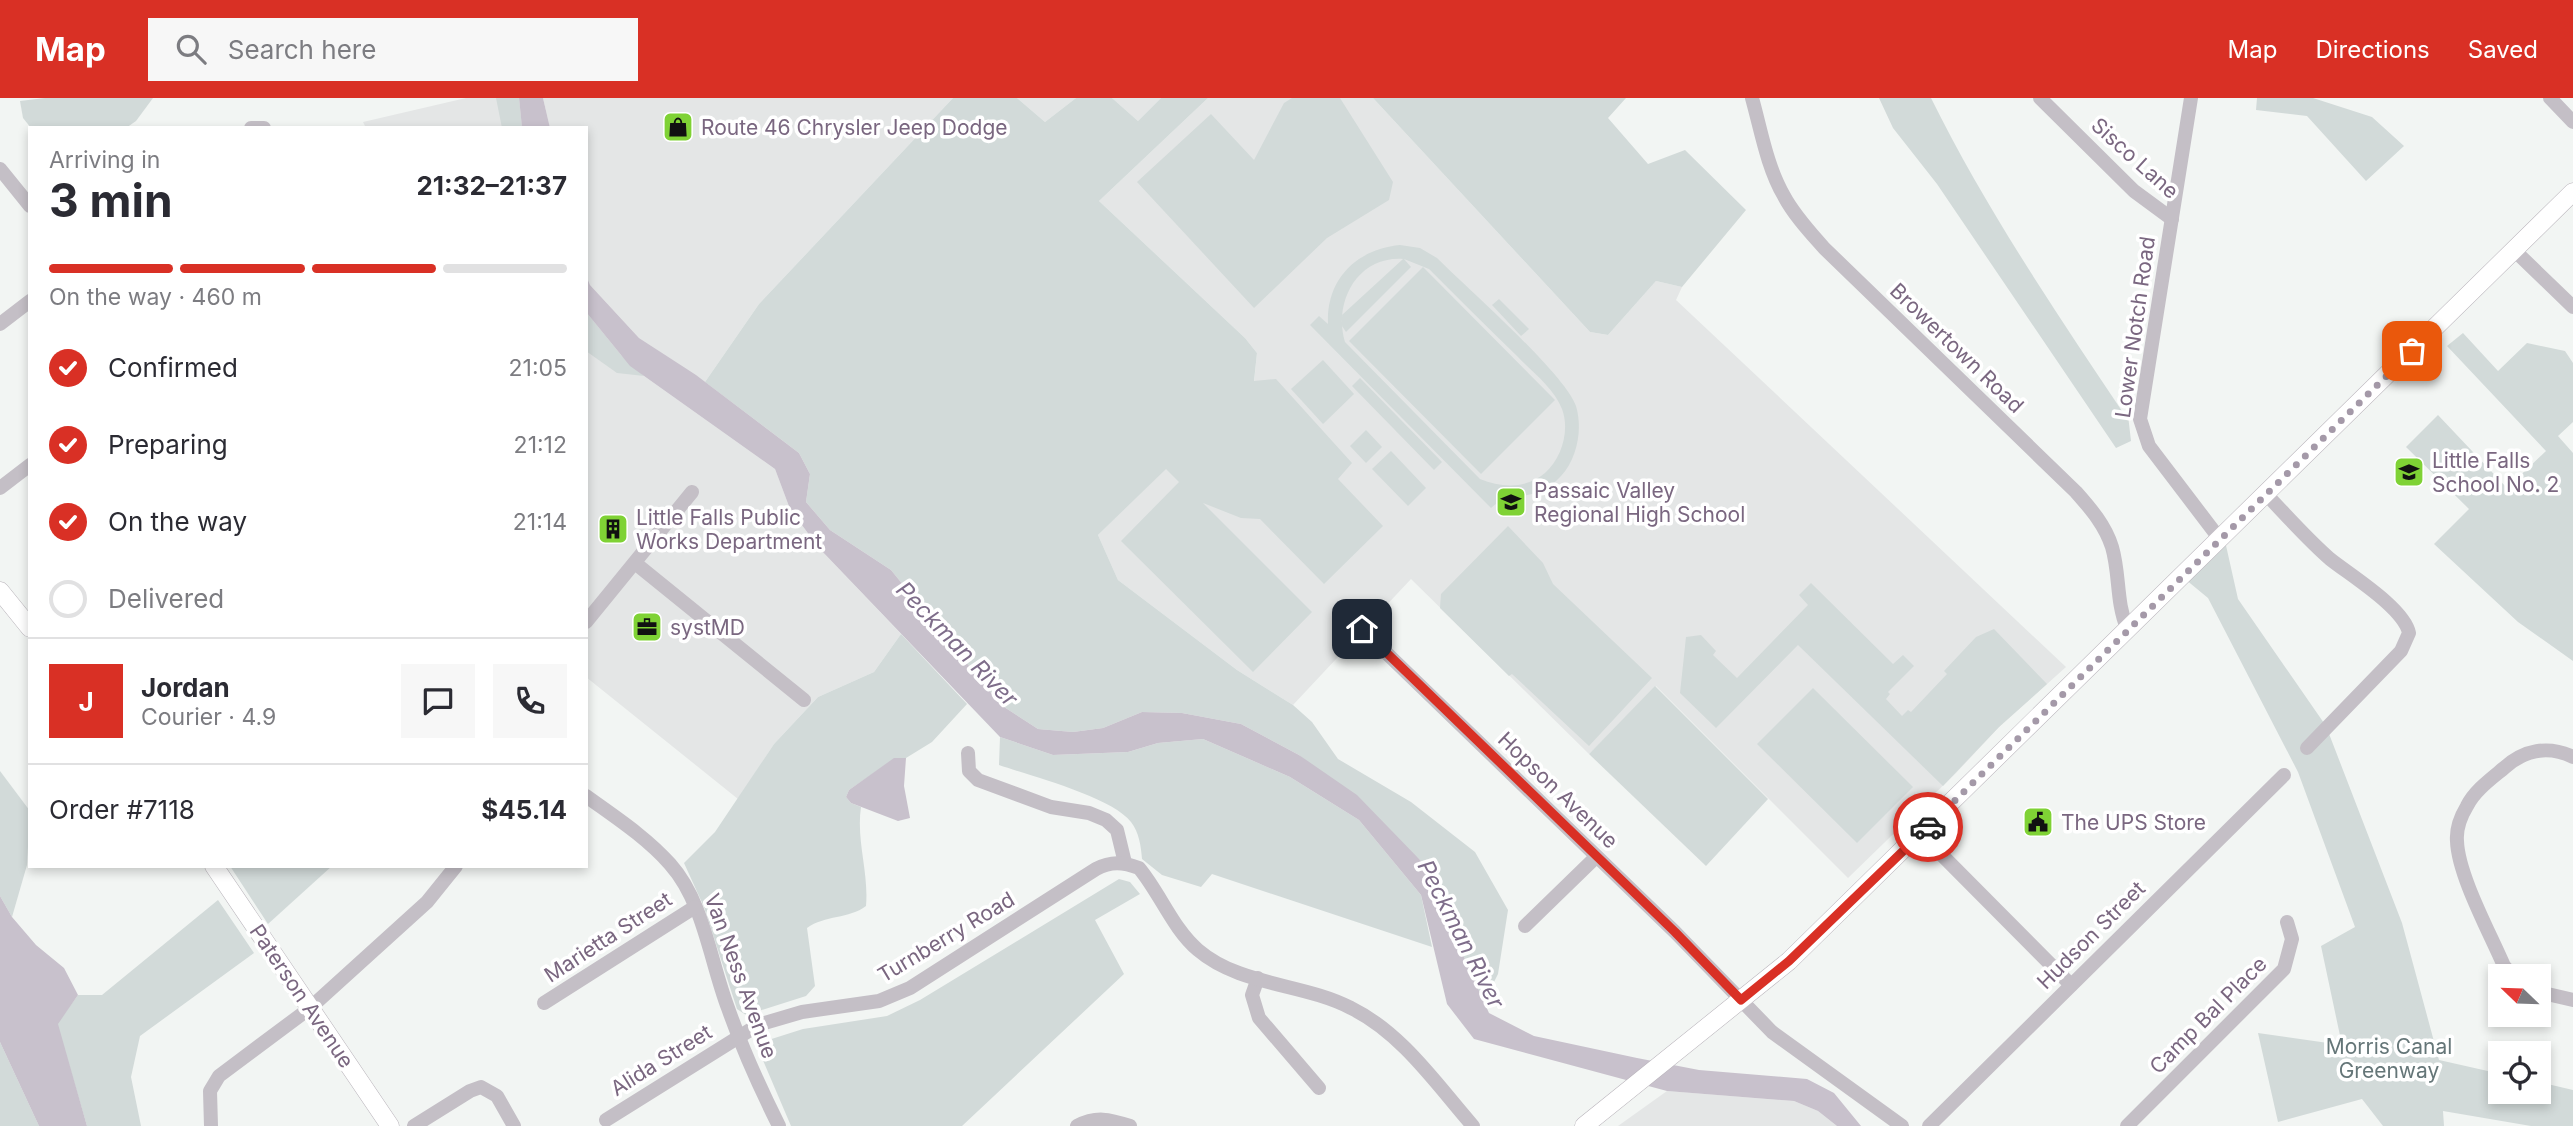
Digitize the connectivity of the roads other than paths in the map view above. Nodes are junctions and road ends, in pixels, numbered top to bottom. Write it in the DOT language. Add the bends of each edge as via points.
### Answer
graph roads {
  1 [pos="1752,98"];
  2 [pos="2040,98"];
  3 [pos="2191,98"];
  4 [pos="2550,98"];
  5 [pos="2573,122"];
  6 [pos="0,169"];
  7 [pos="2573,192"];
  8 [pos="28,204"];
  9 [pos="2172,219"];
  10 [pos="2514,250"];
  11 [pos="28,303"];
  12 [pos="2573,307"];
  13 [pos="0,324"];
  14 [pos="28,467"];
  15 [pos="0,488"];
  16 [pos="692,492"];
  17 [pos="2265,493"];
  18 [pos="2219,538"];
  19 [pos="635,562"];
  20 [pos="0,591"];
  21 [pos="1344,611"];
  22 [pos="588,620"];
  23 [pos="28,626"];
  24 [pos="2127,628"];
  25 [pos="804,700"];
  26 [pos="2307,748"];
  27 [pos="968,753"];
  28 [pos="2573,757"];
  29 [pos="2284,775"];
  30 [pos="588,798"];
  31 [pos="1921,834"];
  32 [pos="1596,857"];
  33 [pos="1125,863"];
  34 [pos="215,868"];
  35 [pos="454,868"];
  36 [pos="695,906"];
  37 [pos="2287,922"];
  38 [pos="1525,926"];
  39 [pos="2503,964"];
  40 [pos="1258,978"];
  41 [pos="2071,985"];
  42 [pos="2552,995"];
  43 [pos="1741,1000"];
  44 [pos="2573,1000"];
  45 [pos="544,1003"];
  46 [pos="310,1008"];
  47 [pos="739,1036"];
  48 [pos="1319,1088"];
  49 [pos="606,1120"];
  50 [pos="211,1126"];
  51 [pos="390,1126"];
  52 [pos="415,1126"];
  53 [pos="514,1126"];
  54 [pos="779,1126"];
  55 [pos="1077,1126"];
  56 [pos="1130,1126"];
  57 [pos="1473,1126"];
  58 [pos="1584,1126"];
  59 [pos="1902,1126"];
  60 [pos="1929,1126"];
  61 [pos="2127,1126"];
  1 -- 24 [label="street, Browertown Road" via="1783,196 1800,220 2095,515 2112,548 2119,608"];
  2 -- 9 [label="street, Sisco Lane" via="2125,183"];
  3 -- 9 [label="street, Lower Notch Road"];
  4 -- 5 [label="street"];
  6 -- 8 [label="street"];
  7 -- 10 [label="main road"];
  9 -- 18 [label="street, Lower Notch Road" via="2140,419 2149,446"];
  10 -- 12 [label="street"];
  10 -- 17 [label="main road"];
  11 -- 13 [label="street"];
  14 -- 15 [label="street"];
  16 -- 19 [label="street"];
  17 -- 18 [label="main road"];
  17 -- 26 [label="street" via="2403,621 2409,633 2401,651"];
  18 -- 24 [label="main road"];
  19 -- 22 [label="street"];
  19 -- 25 [label="street"];
  20 -- 23 [label="main road"];
  21 -- 32 [label="street, Hopson Avenue"];
  24 -- 31 [label="main road"];
  27 -- 33 [label="street" via="970,771 978,780 1051,807 1106,820 1117,830"];
  28 -- 39 [label="street" via="2536,750 2512,761 2468,803 2460,822 2456,843 2463,870"];
  29 -- 41 [label="street, Hudson Street"];
  30 -- 36 [label="street, Van Ness Avenue" via="671,864"];
  31 -- 41 [label="street"];
  31 -- 43 [label="main road" via="1789,961"];
  32 -- 38 [label="street"];
  32 -- 43 [label="street, Hopson Avenue"];
  33 -- 40 [label="street" via="1139,868 1196,949 1223,968"];
  33 -- 47 [label="street, Turnberry Road" via="1107,863 1096,869 909,988 879,1001 802,1012 758,1025"];
  34 -- 46 [label="main road, Paterson Avenue"];
  35 -- 46 [label="street" via="427,902"];
  36 -- 45 [label="street, Marietta Street"];
  36 -- 47 [label="street, Van Ness Avenue"];
  37 -- 61 [label="street, Camp Bal Place" via="2292,939 2284,969"];
  40 -- 48 [label="street" via="1252,996 1259,1018"];
  40 -- 57 [label="street" via="1335,1001 1370,1019 1410,1055"];
  41 -- 60 [label="street, Hudson Street"];
  42 -- 44 [label="street"];
  43 -- 58 [label="main road"];
  43 -- 59 [label="street, Hopson Avenue" via="1787,1044"];
  46 -- 50 [label="street" via="219,1076 210,1091"];
  46 -- 51 [label="main road, Paterson Avenue"];
  47 -- 49 [label="street, Alida Street"];
  47 -- 54 [label="street, Van Ness Avenue"];
  52 -- 53 [label="street" via="481,1087 497,1096"];
  55 -- 56 [label="street" via="1091,1119 1108,1119"];
}
